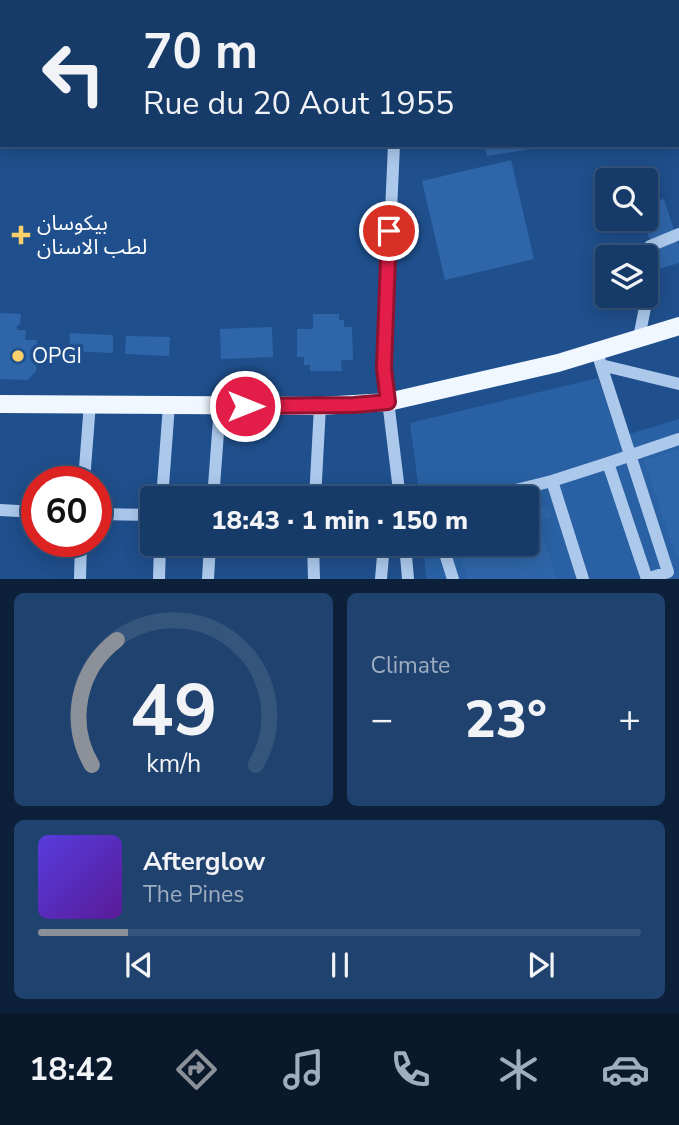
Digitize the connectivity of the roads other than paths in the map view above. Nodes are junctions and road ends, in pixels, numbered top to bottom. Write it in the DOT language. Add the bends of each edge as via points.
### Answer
graph roads {
  1 [pos="394,147"];
  2 [pos="679,234"];
  3 [pos="679,326"];
  4 [pos="639,338"];
  5 [pos="599,358"];
  6 [pos="679,384"];
  7 [pos="388,402"];
  8 [pos="90,403"];
  9 [pos="0,404"];
  10 [pos="169,405"];
  11 [pos="219,406"];
  12 [pos="320,406"];
  13 [pos="679,439"];
  14 [pos="629,458"];
  15 [pos="608,463"];
  16 [pos="85,466"];
  17 [pos="552,481"];
  18 [pos="163,486"];
  19 [pos="214,486"];
  20 [pos="316,486"];
  21 [pos="398,486"];
  22 [pos="532,486"];
  23 [pos="0,510"];
  24 [pos="21,511"];
  25 [pos="112,514"];
  26 [pos="140,515"];
  27 [pos="160,556"];
  28 [pos="209,556"];
  29 [pos="313,556"];
  30 [pos="383,556"];
  31 [pos="406,556"];
  32 [pos="446,556"];
  33 [pos="81,557"];
  34 [pos="673,571"];
  35 [pos="80,579"];
  36 [pos="159,579"];
  37 [pos="208,579"];
  38 [pos="314,579"];
  39 [pos="381,579"];
  40 [pos="408,579"];
  41 [pos="453,579"];
  42 [pos="583,579"];
  43 [pos="647,579"];
  1 -- 7 [label="street" via="384,359"];
  2 -- 4 [label="street" via="650,246 650,282"];
  3 -- 4 [label="main road"];
  4 -- 5 [label="main road"];
  5 -- 6 [label="street"];
  5 -- 7 [label="main road"];
  5 -- 14 [label="street"];
  7 -- 12 [label="main road"];
  7 -- 21 [label="street"];
  8 -- 9 [label="main road"];
  8 -- 10 [label="main road"];
  8 -- 16 [label="street"];
  10 -- 11 [label="main road"];
  10 -- 18 [label="street"];
  11 -- 12 [label="main road"];
  11 -- 19 [label="street"];
  12 -- 20 [label="street"];
  13 -- 14 [label="street"];
  14 -- 15 [label="street"];
  14 -- 34 [label="street"];
  15 -- 17 [label="street"];
  15 -- 43 [label="street"];
  17 -- 22 [label="street"];
  17 -- 42 [label="street"];
  23 -- 24 [label="street"];
  25 -- 26 [label="street"];
  27 -- 36 [label="street"];
  28 -- 37 [label="street"];
  29 -- 38 [label="street"];
  30 -- 39 [label="street"];
  31 -- 40 [label="street"];
  32 -- 41 [label="street"];
  33 -- 35 [label="street"];
  34 -- 43 [label="street"];
}
